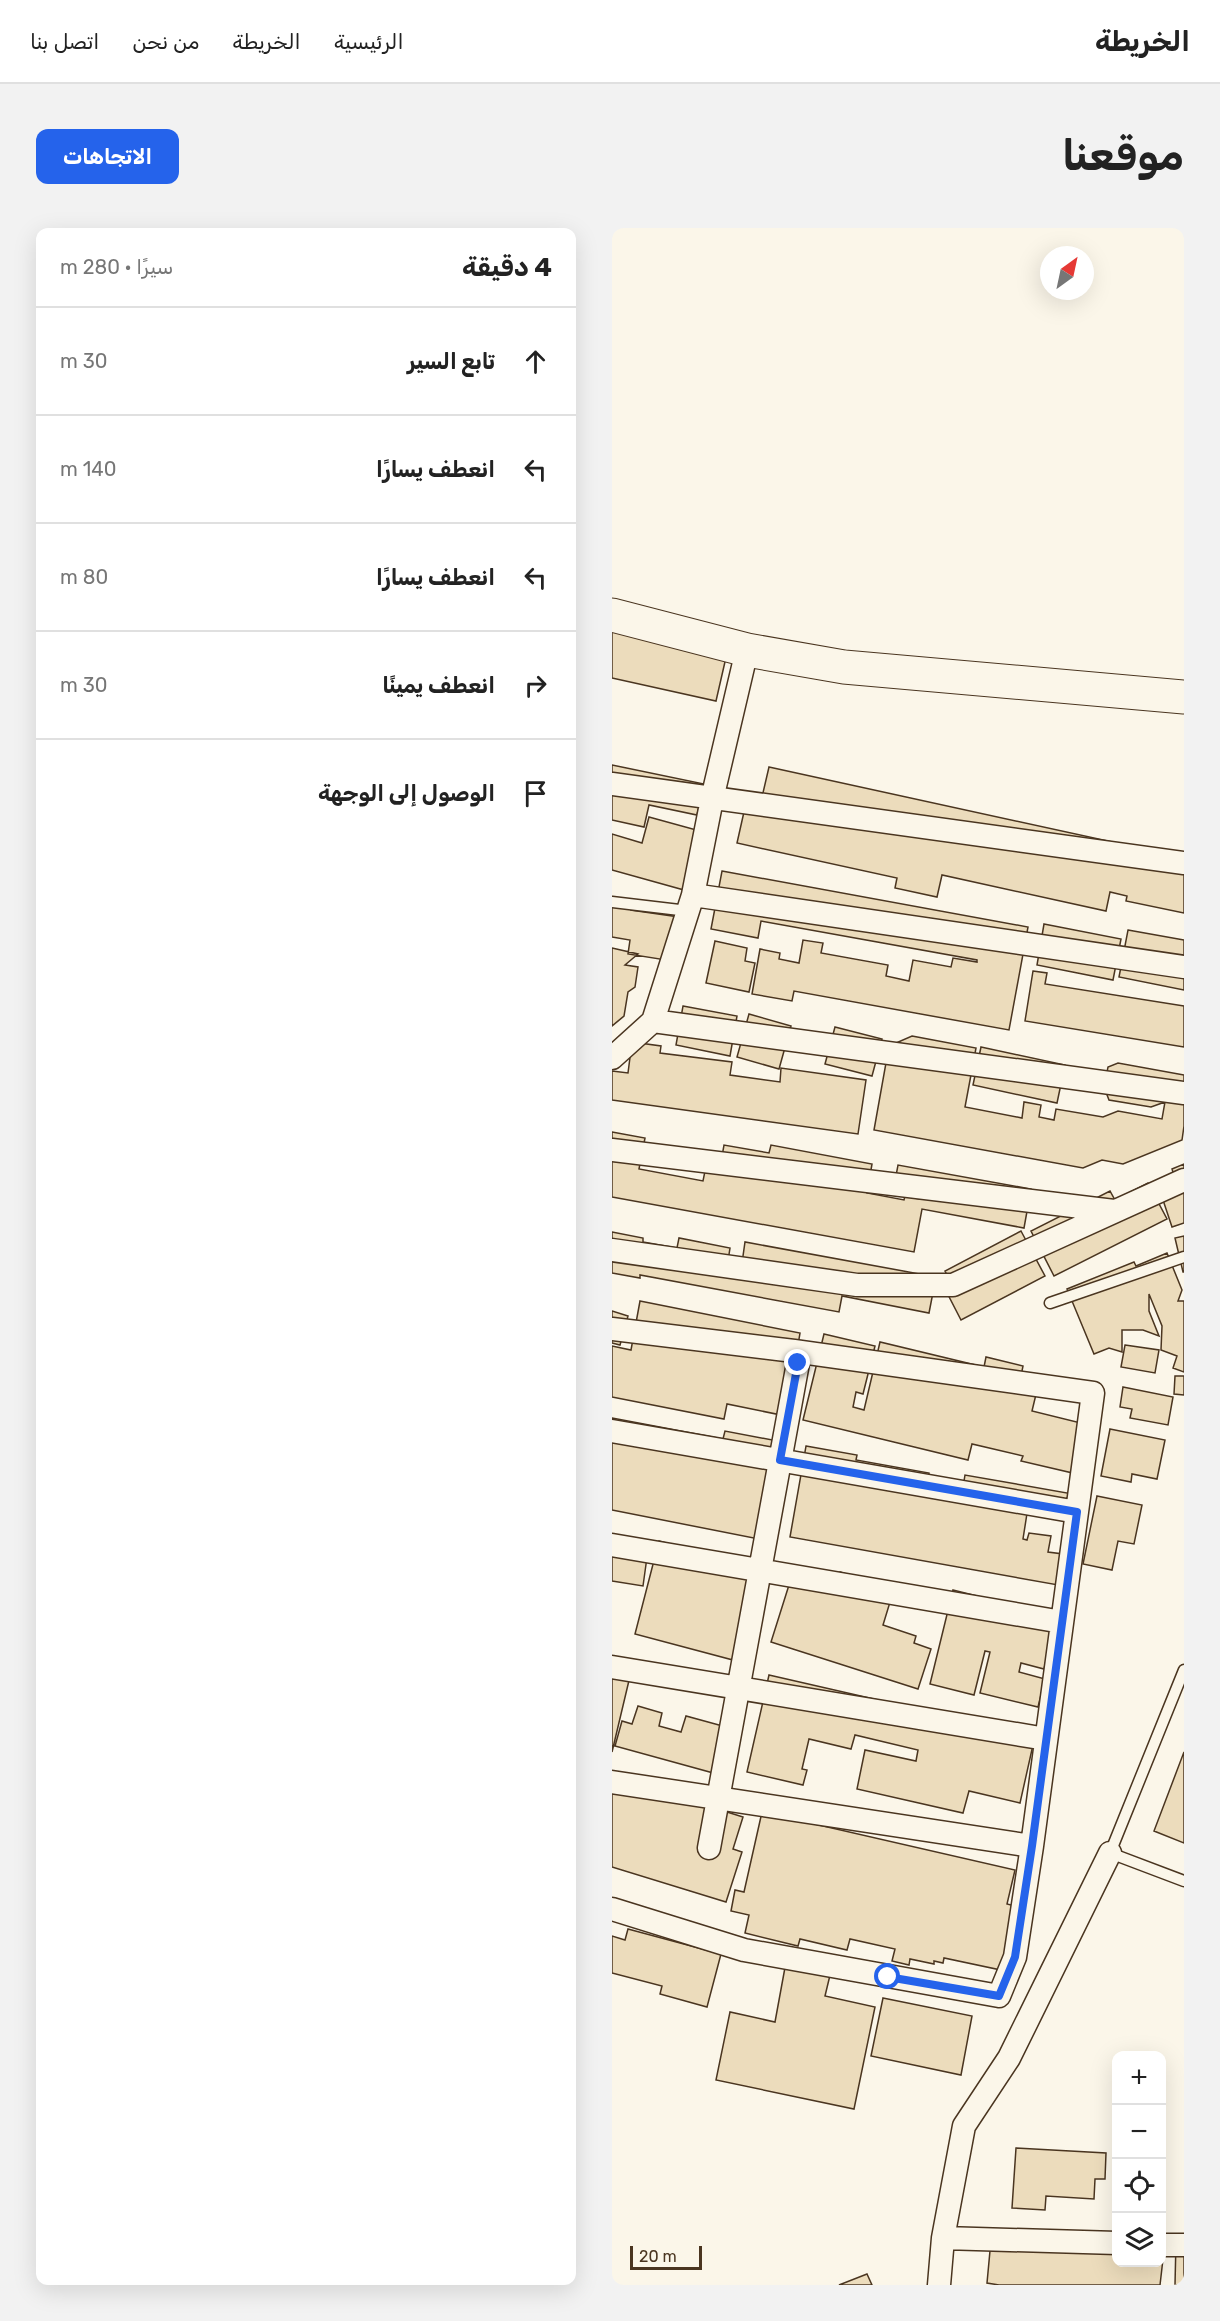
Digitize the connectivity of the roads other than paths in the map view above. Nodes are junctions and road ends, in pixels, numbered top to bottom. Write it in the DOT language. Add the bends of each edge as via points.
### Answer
graph roads {
  1 [pos="612,615"];
  2 [pos="747,650"];
  3 [pos="1184,697"];
  4 [pos="612,784"];
  5 [pos="712,800"];
  6 [pos="1184,863"];
  7 [pos="612,902"];
  8 [pos="691,903"];
  9 [pos="1184,967"];
  10 [pos="653,1021"];
  11 [pos="612,1058"];
  12 [pos="1184,1093"];
  13 [pos="612,1150"];
  14 [pos="1184,1179"];
  15 [pos="1114,1211"];
  16 [pos="612,1250"];
  17 [pos="1184,1257"];
  18 [pos="1050,1303"];
  19 [pos="612,1329"];
  20 [pos="794,1351"];
  21 [pos="612,1431"];
  22 [pos="780,1460"];
  23 [pos="1077,1512"];
  24 [pos="612,1545"];
  25 [pos="760,1570"];
  26 [pos="1062,1622"];
  27 [pos="612,1666"];
  28 [pos="1184,1670"];
  29 [pos="738,1688"];
  30 [pos="1046,1739"];
  31 [pos="612,1782"];
  32 [pos="718,1798"];
  33 [pos="1032,1846"];
  34 [pos="709,1848"];
  35 [pos="1110,1853"];
  36 [pos="1184,1881"];
  37 [pos="612,1909"];
  38 [pos="943,2238"];
  39 [pos="1112,2243"];
  40 [pos="1166,2245"];
  41 [pos="1184,2246"];
  42 [pos="939,2285"];
  1 -- 2 [label="main road"];
  2 -- 3 [label="main road" via="844,667"];
  2 -- 5 [label="street"];
  4 -- 5 [label="street"];
  5 -- 6 [label="street"];
  5 -- 8 [label="street"];
  7 -- 8 [label="lane"];
  8 -- 9 [label="street"];
  8 -- 10 [label="street"];
  10 -- 11 [label="street"];
  10 -- 12 [label="street"];
  13 -- 15 [label="street"];
  14 -- 15 [label="street"];
  15 -- 16 [label="street" via="953,1285 856,1285"];
  17 -- 18 [label="lane"];
  19 -- 20 [label="street"];
  20 -- 22 [label="street" via="798,1363"];
  20 -- 23 [label="street" via="1093,1394"];
  21 -- 22 [label="street"];
  22 -- 23 [label="street"];
  22 -- 25 [label="street"];
  23 -- 26 [label="street"];
  24 -- 25 [label="street"];
  25 -- 26 [label="street"];
  25 -- 29 [label="street"];
  26 -- 30 [label="street"];
  27 -- 29 [label="street"];
  28 -- 35 [label="lane"];
  29 -- 30 [label="street"];
  29 -- 32 [label="street"];
  30 -- 33 [label="street"];
  31 -- 32 [label="street"];
  32 -- 33 [label="street"];
  32 -- 34 [label="street"];
  33 -- 37 [label="street" via="1015,1957 999,1996 744,1950"];
  35 -- 36 [label="lane"];
  35 -- 38 [label="street" via="1009,2058 964,2126"];
  38 -- 39 [label="street"];
  38 -- 42 [label="street"];
  40 -- 41 [label="street"];
}
